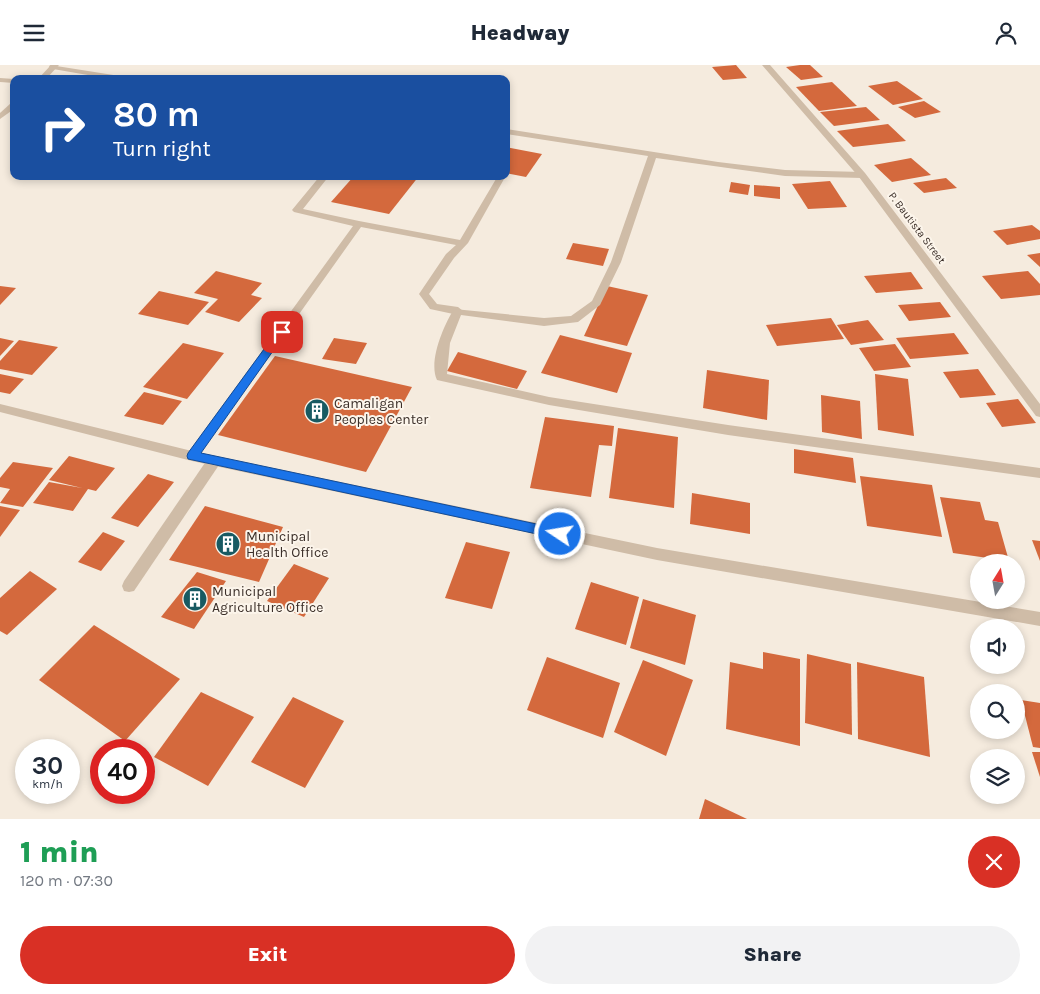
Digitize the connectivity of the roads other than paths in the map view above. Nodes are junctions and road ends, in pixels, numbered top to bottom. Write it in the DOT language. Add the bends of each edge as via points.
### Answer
graph roads {
  1 [pos="766,65"];
  2 [pos="54,66"];
  3 [pos="104,75"];
  4 [pos="10,108"];
  5 [pos="0,117"];
  6 [pos="510,132"];
  7 [pos="653,154"];
  8 [pos="862,175"];
  9 [pos="322,180"];
  10 [pos="499,180"];
  11 [pos="360,224"];
  12 [pos="463,243"];
  13 [pos="458,311"];
  14 [pos="0,408"];
  15 [pos="1040,413"];
  16 [pos="192,456"];
  17 [pos="214,461"];
  18 [pos="1040,473"];
  19 [pos="129,586"];
  20 [pos="1040,619"];
  1 -- 8 [label="street, P. Bautista Street"];
  2 -- 3 [label="street"];
  4 -- 5 [label="street"];
  6 -- 7 [label="street"];
  7 -- 8 [label="street" via="785,173"];
  7 -- 13 [label="street" via="616,261 596,303 574,319 544,322"];
  8 -- 15 [label="street, P. Bautista Street"];
  9 -- 11 [label="street" via="297,210"];
  10 -- 12 [label="street"];
  11 -- 12 [label="street"];
  11 -- 16 [label="street"];
  12 -- 13 [label="street" via="450,255 424,294 434,307"];
  13 -- 18 [label="street" via="440,356 441,377 549,401 709,427"];
  14 -- 16 [label="street"];
  16 -- 17 [label="street"];
  17 -- 19 [label="street"];
  17 -- 20 [label="street" via="657,554"];
}
